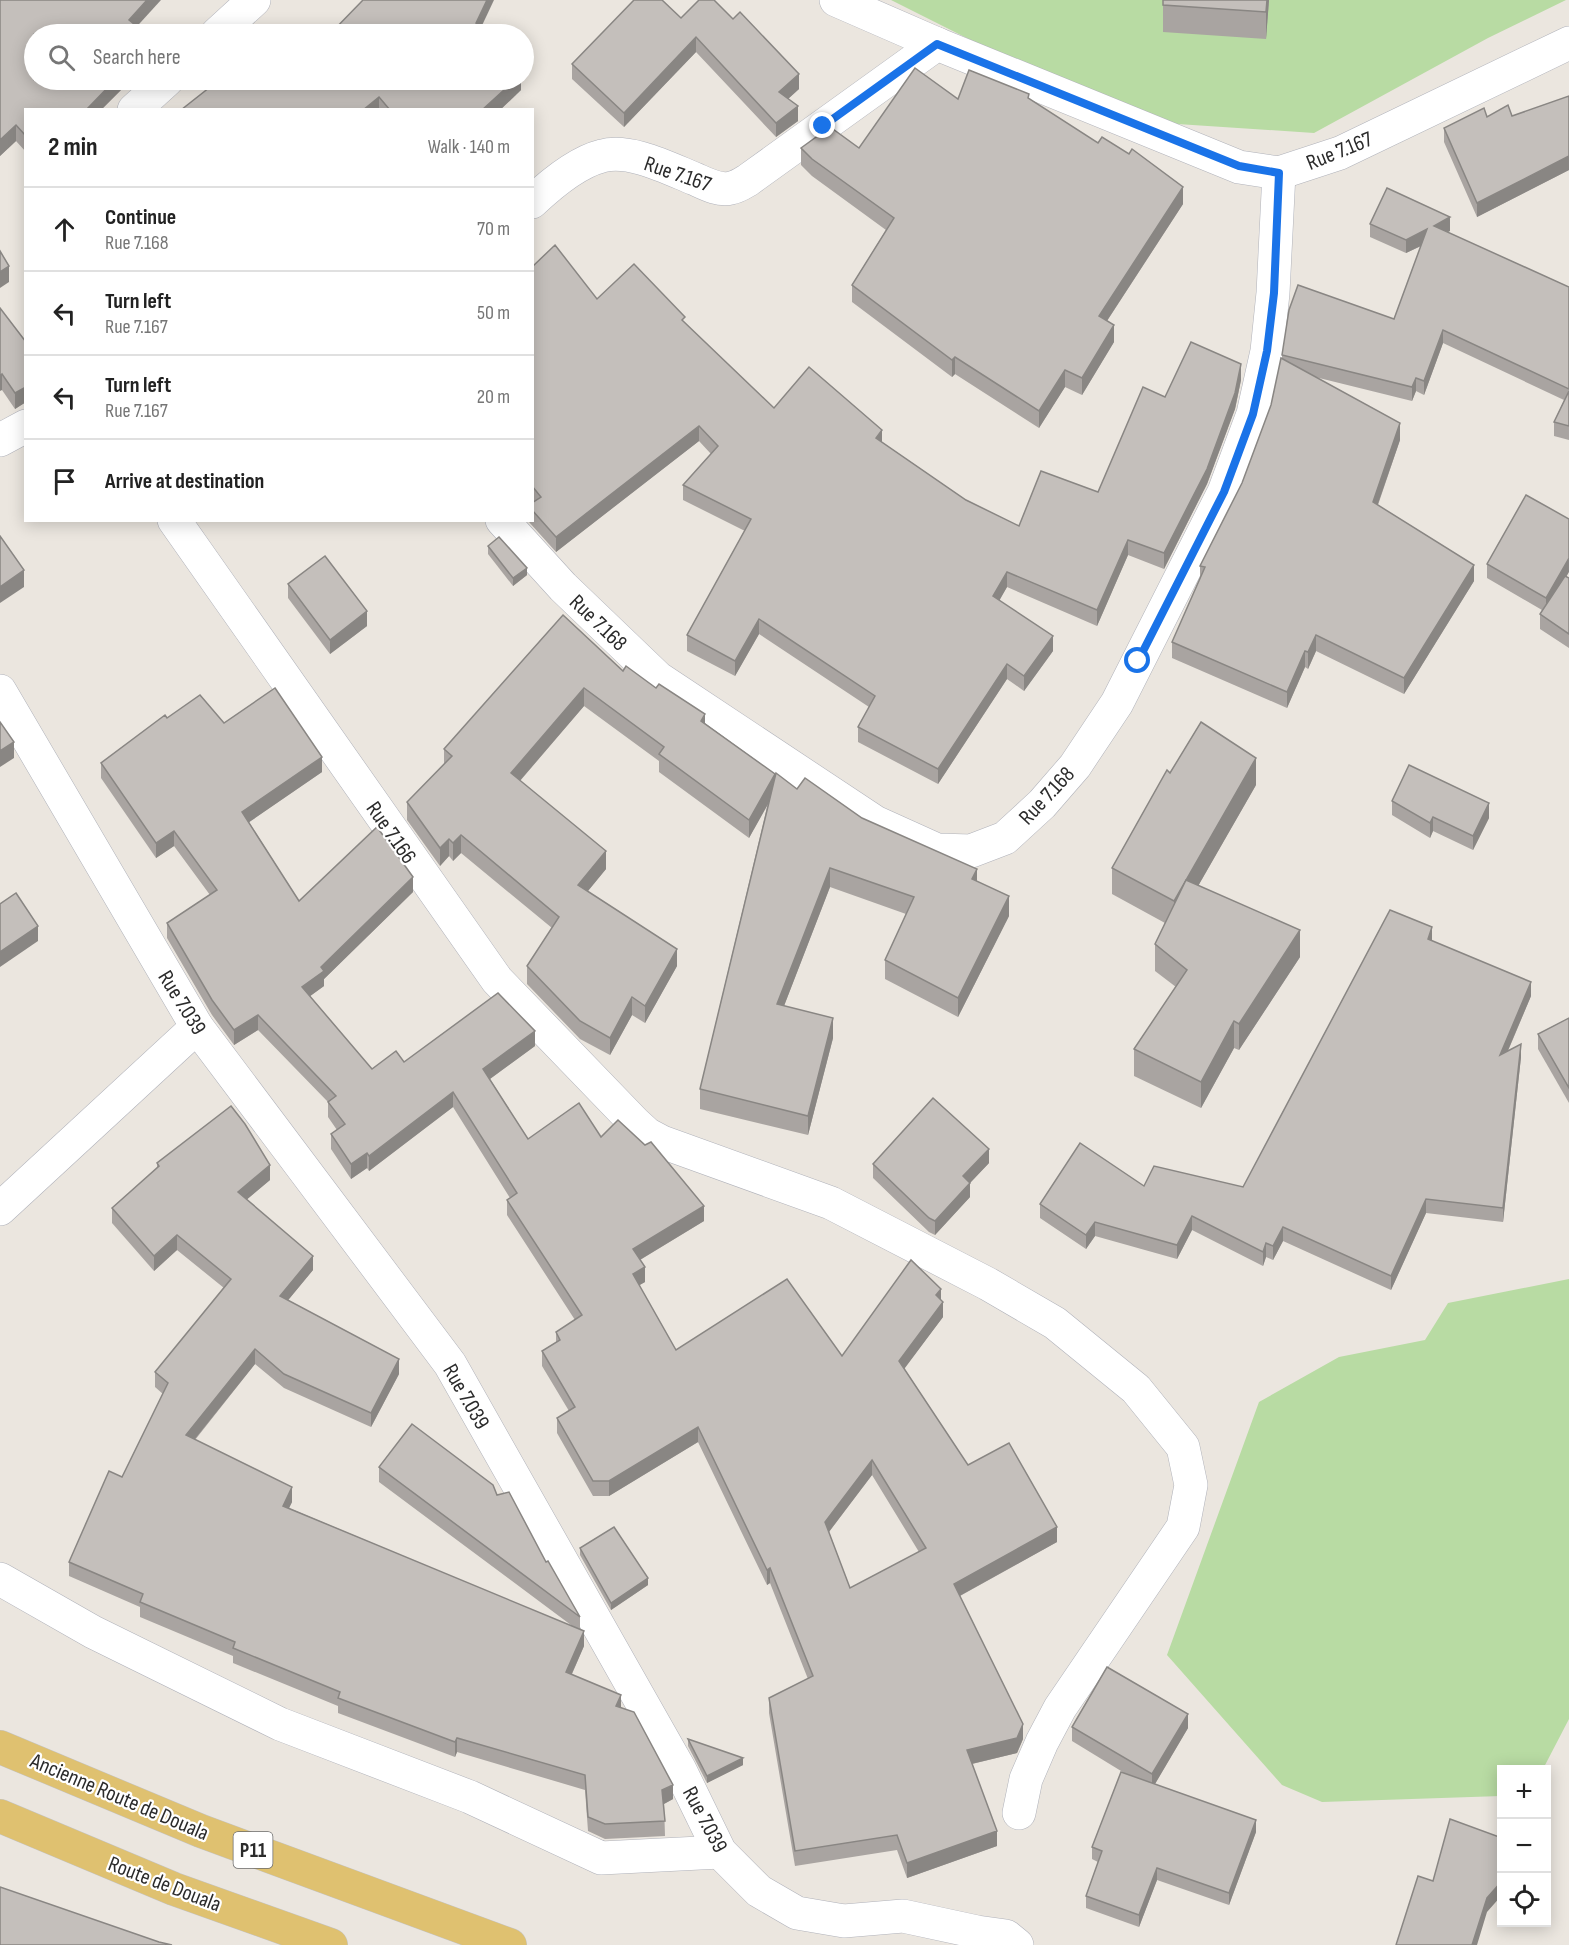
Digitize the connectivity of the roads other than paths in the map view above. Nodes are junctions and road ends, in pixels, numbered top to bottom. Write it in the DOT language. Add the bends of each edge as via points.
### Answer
graph roads {
  1 [pos="254,0"];
  2 [pos="836,0"];
  3 [pos="228,24"];
  4 [pos="1569,43"];
  5 [pos="937,44"];
  6 [pos="156,90"];
  7 [pos="136,108"];
  8 [pos="1279,173"];
  9 [pos="534,200"];
  10 [pos="24,427"];
  11 [pos="0,440"];
  12 [pos="176,522"];
  13 [pos="504,522"];
  14 [pos="0,691"];
  15 [pos="197,1027"];
  16 [pos="0,1209"];
  17 [pos="0,1579"];
  18 [pos="0,1747"];
  19 [pos="1019,1813"];
  20 [pos="0,1816"];
  21 [pos="720,1852"];
  22 [pos="331,1945"];
  23 [pos="510,1945"];
  24 [pos="1017,1945"];
  1 -- 3 [label="street"];
  2 -- 5 [label="street"];
  4 -- 8 [label="street, Rue 7.167" via="1340,153"];
  5 -- 8 [label="street, Rue 7.167" via="1239,166"];
  5 -- 9 [label="street, Rue 7.167" via="748,180 730,188 715,188 620,153 591,159"];
  6 -- 7 [label="street"];
  8 -- 13 [label="street, Rue 7.168" via="1274,293 1267,351 1253,414 1224,492 1117,703 1075,766 1005,838 971,851 937,850 875,822 658,678 563,587"];
  10 -- 11 [label="street"];
  12 -- 19 [label="street, Rue 7.166" via="497,980 635,1123 662,1142 831,1203 1007,1295 1054,1323 1136,1389 1183,1447 1191,1485 1183,1527 1060,1708 1026,1779"];
  14 -- 15 [label="street, Rue 7.039"];
  15 -- 16 [label="street"];
  15 -- 21 [label="street, Rue 7.039" via="450,1364 680,1770"];
  17 -- 21 [label="street" via="93,1632 280,1724 470,1797 601,1858"];
  18 -- 23 [label="main road, Ancienne Route de Douala / P11" via="201,1831"];
  20 -- 22 [label="main road, Route de Douala" via="174,1889"];
  21 -- 24 [label="street, Rue 7.039" via="759,1892 797,1913 844,1921 903,1916 1006,1936"];
}
